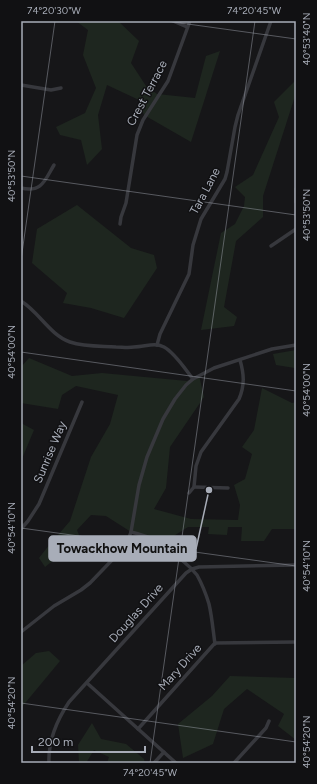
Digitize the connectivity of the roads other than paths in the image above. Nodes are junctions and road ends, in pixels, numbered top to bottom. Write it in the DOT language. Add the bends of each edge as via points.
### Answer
graph roads {
  1 [pos="173,21"];
  2 [pos="190,21"];
  3 [pos="271,21"];
  4 [pos="188,27"];
  5 [pos="21,85"];
  6 [pos="61,88"];
  7 [pos="54,165"];
  8 [pos="21,188"];
  9 [pos="296,189"];
  10 [pos="296,202"];
  11 [pos="120,224"];
  12 [pos="296,229"];
  13 [pos="270,246"];
  14 [pos="21,301"];
  15 [pos="158,345"];
  16 [pos="296,346"];
  17 [pos="240,360"];
  18 [pos="192,379"];
  19 [pos="82,402"];
  20 [pos="194,487"];
  21 [pos="228,488"];
  22 [pos="189,493"];
  23 [pos="21,529"];
  24 [pos="131,532"];
  25 [pos="296,565"];
  26 [pos="192,569"];
  27 [pos="21,632"];
  28 [pos="296,642"];
  29 [pos="215,644"];
  30 [pos="87,683"];
  31 [pos="269,721"];
  32 [pos="138,729"];
  33 [pos="164,752"];
  34 [pos="48,763"];
  35 [pos="154,763"];
  36 [pos="176,763"];
  37 [pos="234,763"];
  1 -- 4 [label="street"];
  2 -- 4 [label="street, Crest Terrace"];
  3 -- 15 [label="street, Tara Lane" via="238,115 225,179 201,219 193,245 189,274 160,334"];
  4 -- 11 [label="street, Crest Terrace" via="168,81 143,120 137,135"];
  5 -- 6 [label="street" via="51,90"];
  7 -- 8 [label="street" via="39,187 32,190"];
  9 -- 10 [label="street"];
  12 -- 13 [label="street"];
  14 -- 15 [label="street" via="56,334 70,342 93,346"];
  15 -- 18 [label="street" via="173,354"];
  16 -- 17 [label="street" via="280,347"];
  17 -- 18 [label="street" via="214,368"];
  17 -- 20 [label="street" via="244,376 241,394 201,452 196,466"];
  18 -- 24 [label="street" via="175,399 153,440 140,478"];
  19 -- 23 [label="street, Sunrise Way" via="39,504"];
  20 -- 21 [label="street"];
  20 -- 22 [label="street"];
  24 -- 26 [label="street" via="157,540"];
  24 -- 27 [label="street" via="114,558 90,583 54,606"];
  25 -- 26 [label="street" via="207,566"];
  26 -- 29 [label="street" via="208,602"];
  26 -- 30 [label="street, Douglas Drive"];
  28 -- 29 [label="street, Mary Drive"];
  29 -- 32 [label="street, Mary Drive"];
  30 -- 32 [label="street"];
  30 -- 34 [label="street, Douglas Drive" via="69,702 58,722 51,742"];
  31 -- 37 [label="street" via="266,728"];
  32 -- 33 [label="street"];
  33 -- 35 [label="street"];
  33 -- 36 [label="street"];
}
